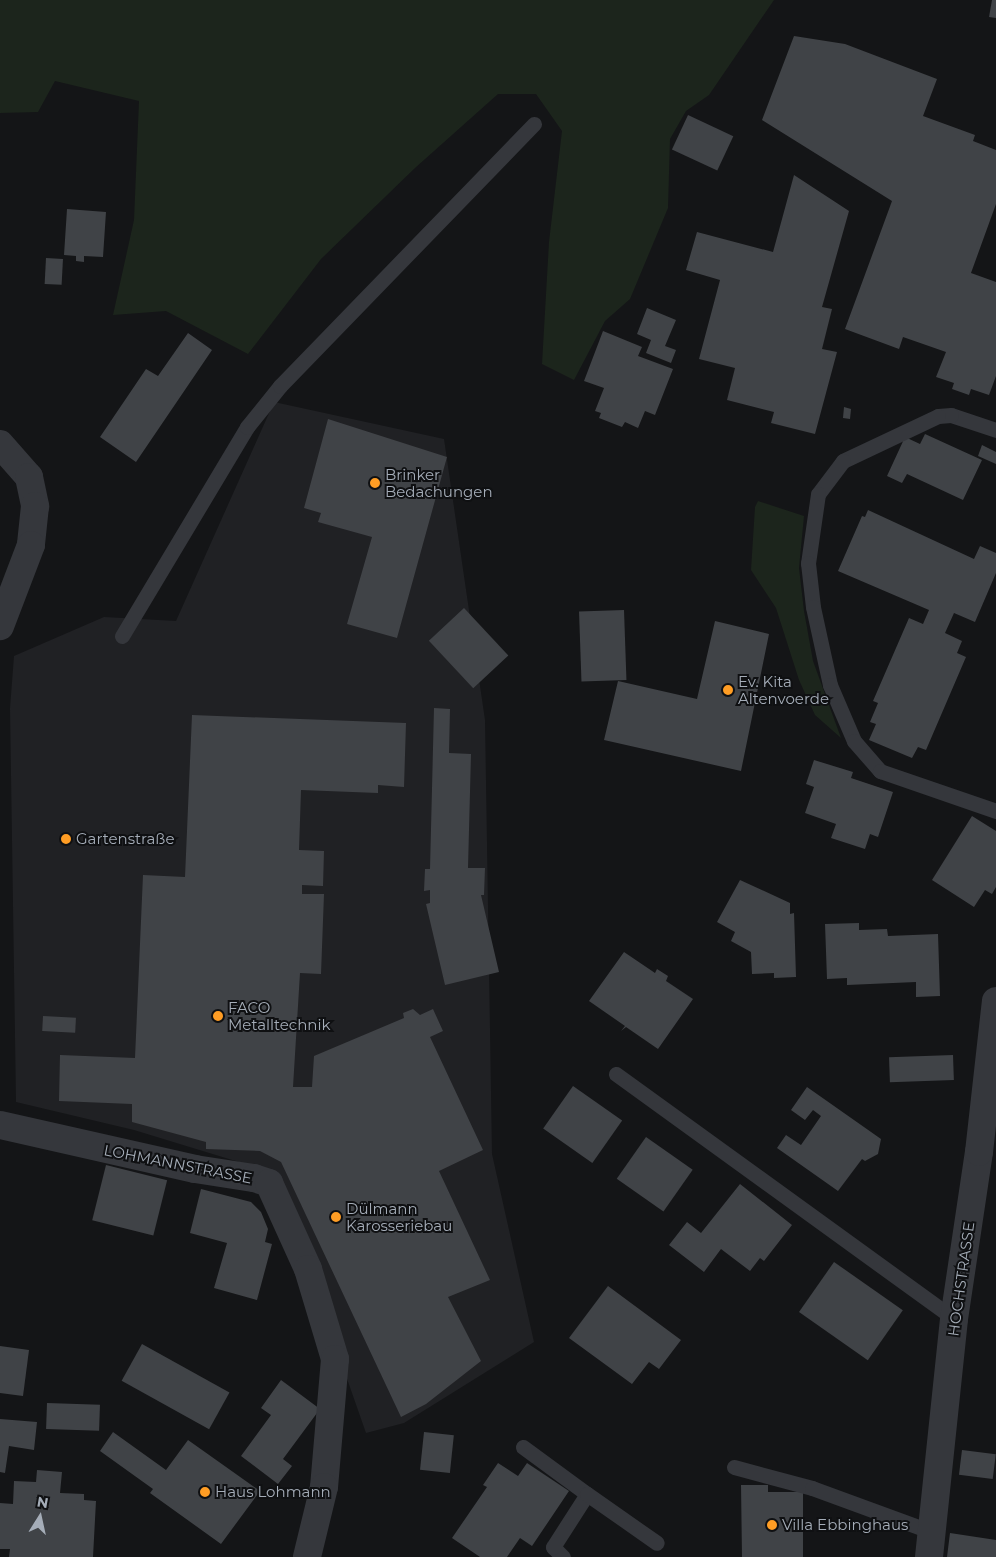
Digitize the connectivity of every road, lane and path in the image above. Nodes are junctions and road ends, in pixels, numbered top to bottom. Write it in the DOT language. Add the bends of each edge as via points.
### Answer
graph roads {
  1 [pos="534,124"];
  2 [pos="996,430"];
  3 [pos="1,444"];
  4 [pos="0,626"];
  5 [pos="122,636"];
  6 [pos="996,812"];
  7 [pos="996,1001"];
  8 [pos="616,1074"];
  9 [pos="0,1125"];
  10 [pos="988,1156"];
  11 [pos="954,1319"];
  12 [pos="524,1447"];
  13 [pos="734,1467"];
  14 [pos="587,1494"];
  15 [pos="657,1543"];
  16 [pos="930,1545"];
  17 [pos="306,1557"];
  18 [pos="563,1557"];
  1 -- 5 [label="lane" via="280,386 247,427"];
  2 -- 6 [label="lane" via="951,415 938,416 843,461 818,494 808,563 813,607 830,685 854,741 880,771"];
  3 -- 4 [label="street" via="28,477 35,506 31,545"];
  7 -- 10 [label="street, HOCHSTRASSE"];
  8 -- 11 [label="lane"];
  9 -- 17 [label="street, LOHMANNSTRASSE" via="92,1148 269,1183 308,1269 335,1358 324,1487"];
  10 -- 11 [label="street, HOCHSTRASSE"];
  11 -- 16 [label="street, HOCHSTRASSE"];
  12 -- 14 [label="lane"];
  13 -- 16 [label="lane" via="812,1488"];
  14 -- 15 [label="lane"];
  14 -- 18 [label="lane" via="553,1547"];
}
